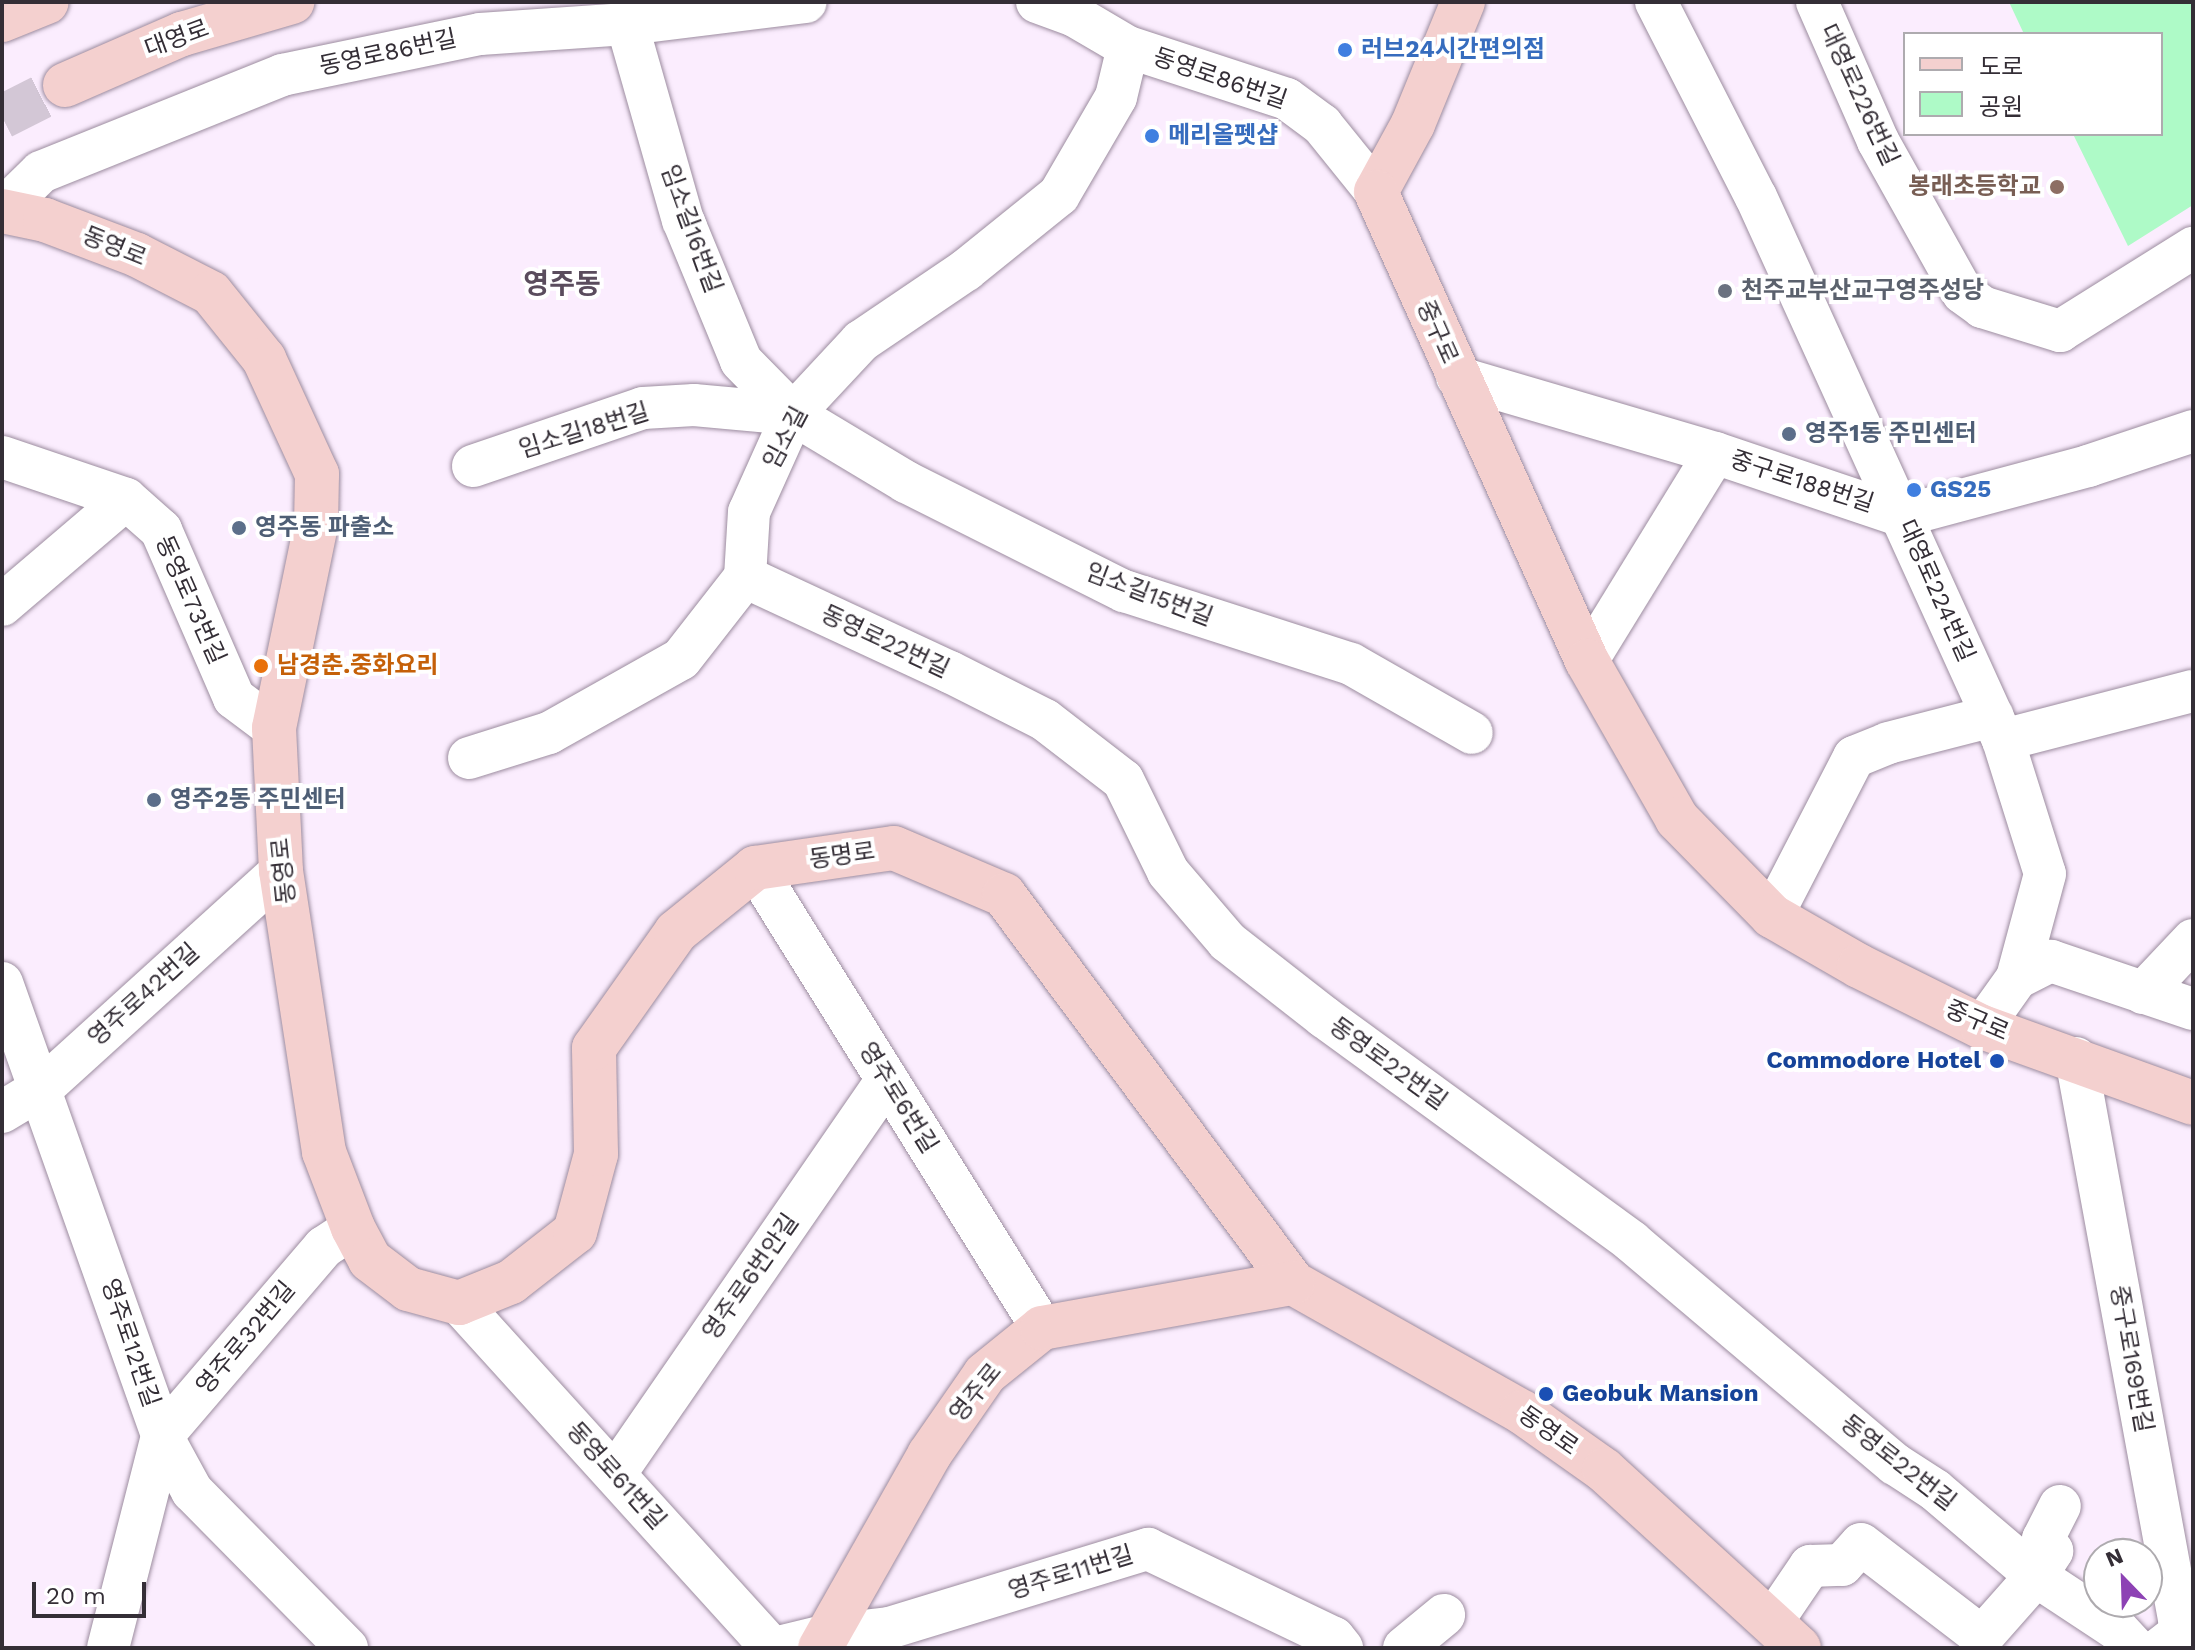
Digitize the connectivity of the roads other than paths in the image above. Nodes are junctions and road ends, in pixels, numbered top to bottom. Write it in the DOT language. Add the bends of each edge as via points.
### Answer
graph roads {
  1 [pos="47,2"];
  2 [pos="292,2"];
  3 [pos="806,2"];
  4 [pos="1037,2"];
  5 [pos="1463,2"];
  6 [pos="1656,2"];
  7 [pos="1817,2"];
  8 [pos="2,20"];
  9 [pos="627,24"];
  10 [pos="1128,47"];
  11 [pos="65,85"];
  12 [pos="1376,192"];
  13 [pos="2,211"];
  14 [pos="2193,248"];
  15 [pos="1457,377"];
  16 [pos="793,414"];
  17 [pos="2193,431"];
  18 [pos="1715,453"];
  19 [pos="2,457"];
  20 [pos="473,466"];
  21 [pos="126,499"];
  22 [pos="1902,516"];
  23 [pos="745,577"];
  24 [pos="2,605"];
  25 [pos="1587,661"];
  26 [pos="2193,691"];
  27 [pos="274,728"];
  28 [pos="1998,728"];
  29 [pos="1472,733"];
  30 [pos="469,758"];
  31 [pos="755,868"];
  32 [pos="281,871"];
  33 [pos="1772,916"];
  34 [pos="2193,940"];
  35 [pos="2017,978"];
  36 [pos="2,983"];
  37 [pos="2143,993"];
  38 [pos="2193,1009"];
  39 [pos="1982,1027"];
  40 [pos="2076,1058"];
  41 [pos="887,1080"];
  42 [pos="42,1088"];
  43 [pos="2193,1103"];
  44 [pos="2,1112"];
  45 [pos="353,1228"];
  46 [pos="1293,1283"];
  47 [pos="459,1303"];
  48 [pos="1042,1328"];
  49 [pos="162,1436"];
  50 [pos="615,1474"];
  51 [pos="2060,1506"];
  52 [pos="2036,1576"];
  53 [pos="1444,1615"];
  54 [pos="1785,1635"];
  55 [pos="824,1641"];
  56 [pos="108,1648"];
  57 [pos="347,1648"];
  58 [pos="774,1648"];
  59 [pos="1342,1648"];
  60 [pos="1404,1648"];
  61 [pos="2135,1648"];
  62 [pos="2161,1648"];
  1 -- 8 [label="street"];
  2 -- 11 [label="street, 대영로" via="182,34"];
  3 -- 9 [label="street, 동영로86번길"];
  4 -- 10 [label="street, 동영로86번길" via="1075,16"];
  5 -- 12 [label="street" via="1413,124"];
  6 -- 22 [label="street, 대영로224번길" via="1756,197"];
  7 -- 14 [label="street, 대영로226번길" via="1878,141 1963,293 1982,307 2060,331"];
  9 -- 13 [label="street, 동영로86번길" via="480,34 282,75 41,172"];
  9 -- 16 [label="street, 임소길16번길" via="683,220 741,361"];
  10 -- 12 [label="street, 동영로86번길" via="1287,99 1322,125"];
  10 -- 16 [label="street, 임소길" via="1116,97 1059,195 966,270 861,341"];
  12 -- 15 [label="street, 중구로"];
  13 -- 27 [label="street, 동영로" via="45,220 137,255 211,293 264,359 319,484 316,525"];
  15 -- 18 [label="street, 중구로188번길"];
  15 -- 25 [label="street, 중구로"];
  16 -- 20 [label="street, 임소길18번길" via="694,405 643,408"];
  16 -- 23 [label="street, 임소길" via="749,512"];
  16 -- 29 [label="street, 임소길15번길" via="906,482 1124,591 1351,664"];
  17 -- 22 [label="street, 중구로188번길" via="2088,466"];
  18 -- 22 [label="street, 중구로188번길"];
  18 -- 25 [label="street"];
  19 -- 21 [label="street, 동영로73번길"];
  21 -- 24 [label="street"];
  21 -- 27 [label="street, 동영로73번길" via="161,530 234,698"];
  22 -- 28 [label="street, 대영로224번길"];
  23 -- 30 [label="street" via="681,659 549,733"];
  23 -- 52 [label="street, 동영로22번길" via="1045,720 1123,780 1168,872 1228,942 1632,1242"];
  25 -- 33 [label="street, 중구로" via="1677,819"];
  26 -- 28 [label="street"];
  27 -- 32 [label="street, 동영로"];
  28 -- 33 [label="street" via="1888,743 1854,757"];
  28 -- 35 [label="street, 대영로224번길" via="2045,874"];
  31 -- 41 [label="street, 영주로6번길"];
  31 -- 46 [label="street, 동명로" via="894,848 1004,895"];
  31 -- 47 [label="street" via="676,932 594,1048 596,1154 575,1232 511,1282"];
  32 -- 42 [label="street, 영주로42번길"];
  32 -- 45 [label="street, 동영로" via="324,1152"];
  33 -- 39 [label="street, 중구로"];
  34 -- 37 [label="street"];
  35 -- 37 [label="street" via="2051,961"];
  35 -- 39 [label="street"];
  36 -- 42 [label="street, 영주로12번길"];
  37 -- 38 [label="street"];
  39 -- 40 [label="street, 중구로"];
  40 -- 43 [label="street, 중구로"];
  40 -- 62 [label="street, 중구로169번길" via="2179,1619 2185,1629"];
  41 -- 48 [label="street, 영주로6번길"];
  41 -- 50 [label="street, 영주로6번안길"];
  42 -- 44 [label="street, 영주로42번길"];
  42 -- 49 [label="street, 영주로12번길"];
  45 -- 47 [label="street, 동영로" via="370,1260 408,1289"];
  45 -- 49 [label="street, 영주로32번길" via="324,1247"];
  46 -- 48 [label="street, 영주로"];
  46 -- 54 [label="street, 동영로" via="1522,1412 1604,1470"];
  47 -- 50 [label="street, 동영로61번길"];
  48 -- 55 [label="street, 영주로" via="985,1374 929,1455"];
  49 -- 56 [label="street, 영주로32번길"];
  49 -- 57 [label="street, 영주로12번길" via="192,1491"];
  50 -- 58 [label="street, 동영로61번길"];
  51 -- 52 [label="street" via="2043,1539 2052,1551"];
  52 -- 54 [label="street, 동영로" via="1982,1637 1861,1544 1842,1565 1810,1566"];
  52 -- 61 [label="street, 동영로22번길" via="2118,1630"];
  53 -- 60 [label="street"];
  55 -- 58 [label="street"];
  55 -- 59 [label="street, 영주로11번길" via="889,1628 1148,1549 1334,1638"];
}
